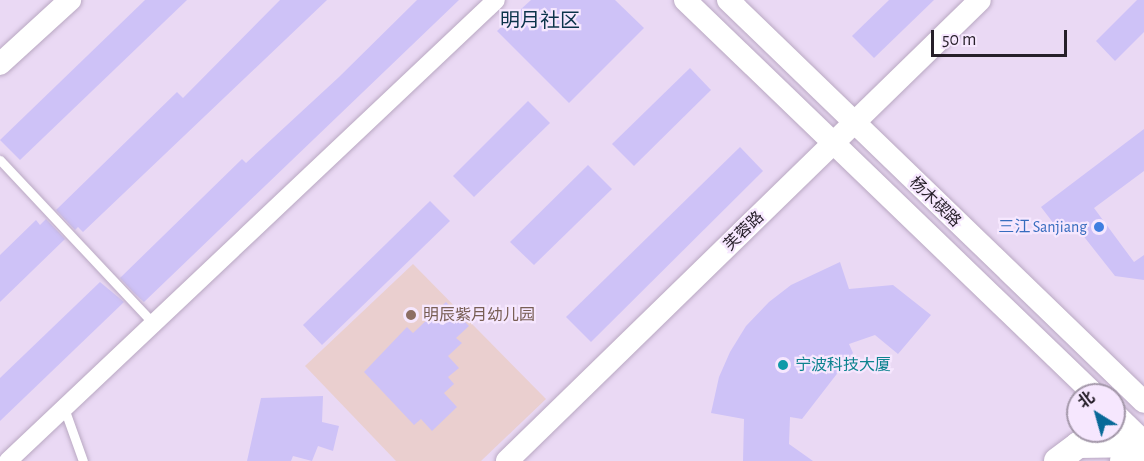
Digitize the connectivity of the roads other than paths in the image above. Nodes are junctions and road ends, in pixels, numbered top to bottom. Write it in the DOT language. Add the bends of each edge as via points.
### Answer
graph roads {
  1 [pos="70,0"];
  2 [pos="496,0"];
  3 [pos="685,0"];
  4 [pos="728,0"];
  5 [pos="980,0"];
  6 [pos="0,63"];
  7 [pos="854,123"];
  8 [pos="832,144"];
  9 [pos="0,160"];
  10 [pos="153,323"];
  11 [pos="1082,383"];
  12 [pos="1144,402"];
  13 [pos="64,408"];
  14 [pos="1126,425"];
  15 [pos="1144,444"];
  16 [pos="8,461"];
  17 [pos="83,461"];
  18 [pos="507,461"];
  19 [pos="1057,461"];
  20 [pos="1124,461"];
  1 -- 6 [label="street"];
  2 -- 10 [label="street"];
  3 -- 8 [label="street, 杨木碶路"];
  4 -- 7 [label="street, 杨木碶路"];
  5 -- 7 [label="street, 芙蓉路"];
  7 -- 8 [label="street, 芙蓉路"];
  7 -- 12 [label="street, 杨木碶路"];
  8 -- 11 [label="street, 杨木碶路"];
  8 -- 18 [label="street, 芙蓉路"];
  9 -- 10 [label="lane"];
  10 -- 13 [label="street"];
  13 -- 16 [label="street"];
  13 -- 17 [label="lane"];
  14 -- 15 [label="street"];
  15 -- 19 [label="main road" via="1078,445"];
  15 -- 20 [label="main road"];
}
